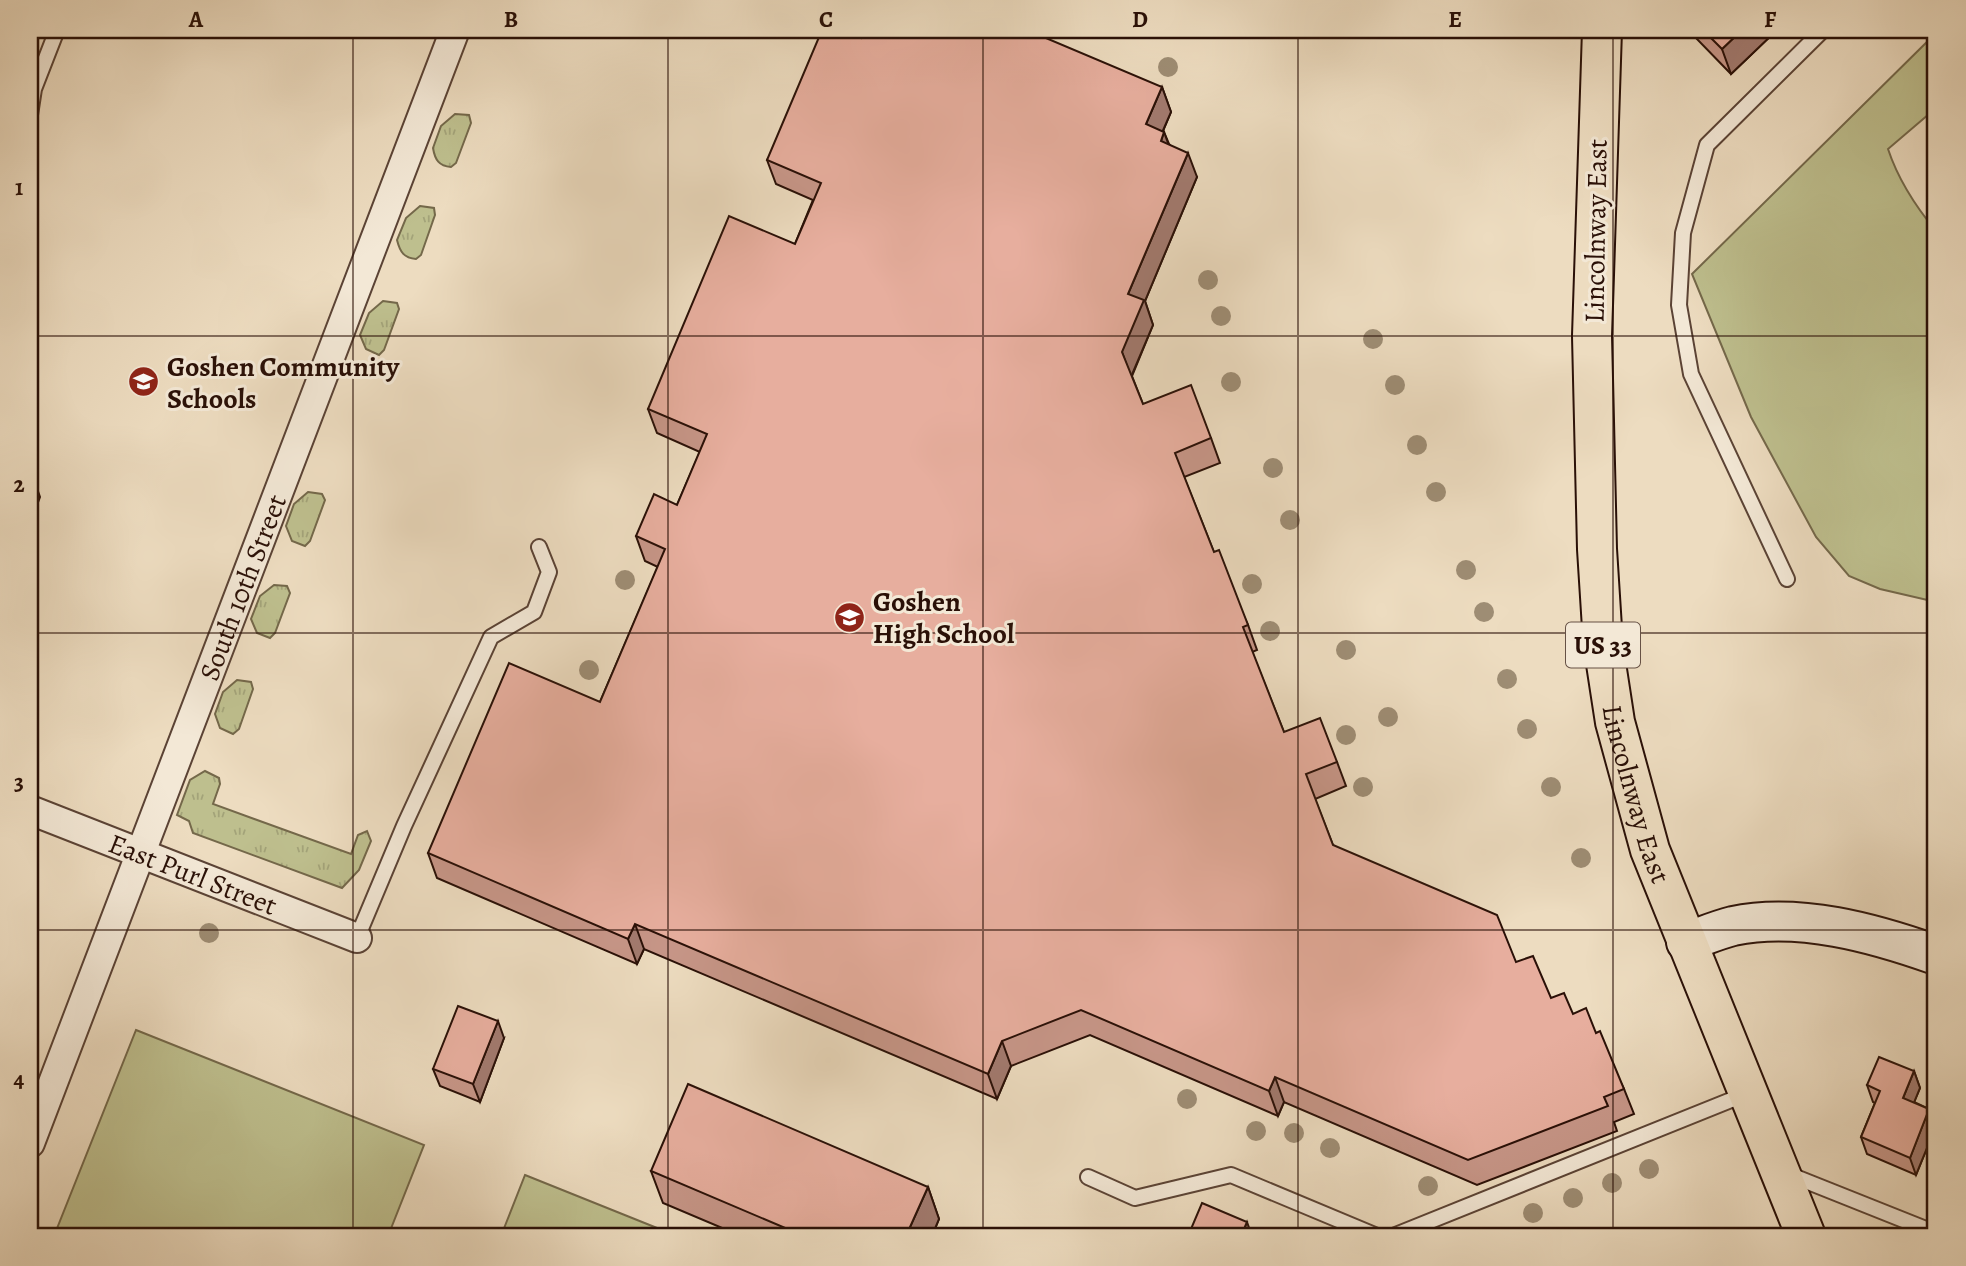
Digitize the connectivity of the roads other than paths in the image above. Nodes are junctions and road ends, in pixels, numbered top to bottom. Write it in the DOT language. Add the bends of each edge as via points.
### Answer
graph roads {
  1 [pos="57,30"];
  2 [pos="455,30"];
  3 [pos="1602,30"];
  4 [pos="1823,30"];
  5 [pos="30,115"];
  6 [pos="539,547"];
  7 [pos="1787,579"];
  8 [pos="30,810"];
  9 [pos="140,852"];
  10 [pos="357,937"];
  11 [pos="1686,942"];
  12 [pos="1936,955"];
  13 [pos="1748,1093"];
  14 [pos="30,1143"];
  15 [pos="1778,1170"];
  16 [pos="1088,1177"];
  17 [pos="1936,1233"];
  18 [pos="1377,1236"];
  19 [pos="1393,1236"];
  20 [pos="1806,1236"];
  1 -- 5 [label="lane" via="34,89"];
  2 -- 9 [label="street, South 10th Street"];
  3 -- 11 [label="highway, Lincolnway East / US 33" via="1592,336 1603,644 1615,723 1635,800"];
  4 -- 7 [label="lane" via="1707,145 1682,233 1679,305 1691,374"];
  6 -- 10 [label="lane" via="549,572 534,612 491,637"];
  8 -- 9 [label="street, East Purl Street"];
  9 -- 10 [label="street, East Purl Street"];
  9 -- 14 [label="street, South 10th Street"];
  11 -- 12 [label="street" via="1733,926 1792,923 1859,933"];
  11 -- 13 [label="highway, Lincolnway East / US 33"];
  13 -- 15 [label="highway, Lincolnway East / US 33"];
  13 -- 19 [label="lane"];
  15 -- 17 [label="lane"];
  15 -- 20 [label="highway, Lincolnway East / US 33"];
  16 -- 18 [label="lane" via="1135,1198 1231,1175"];
}
